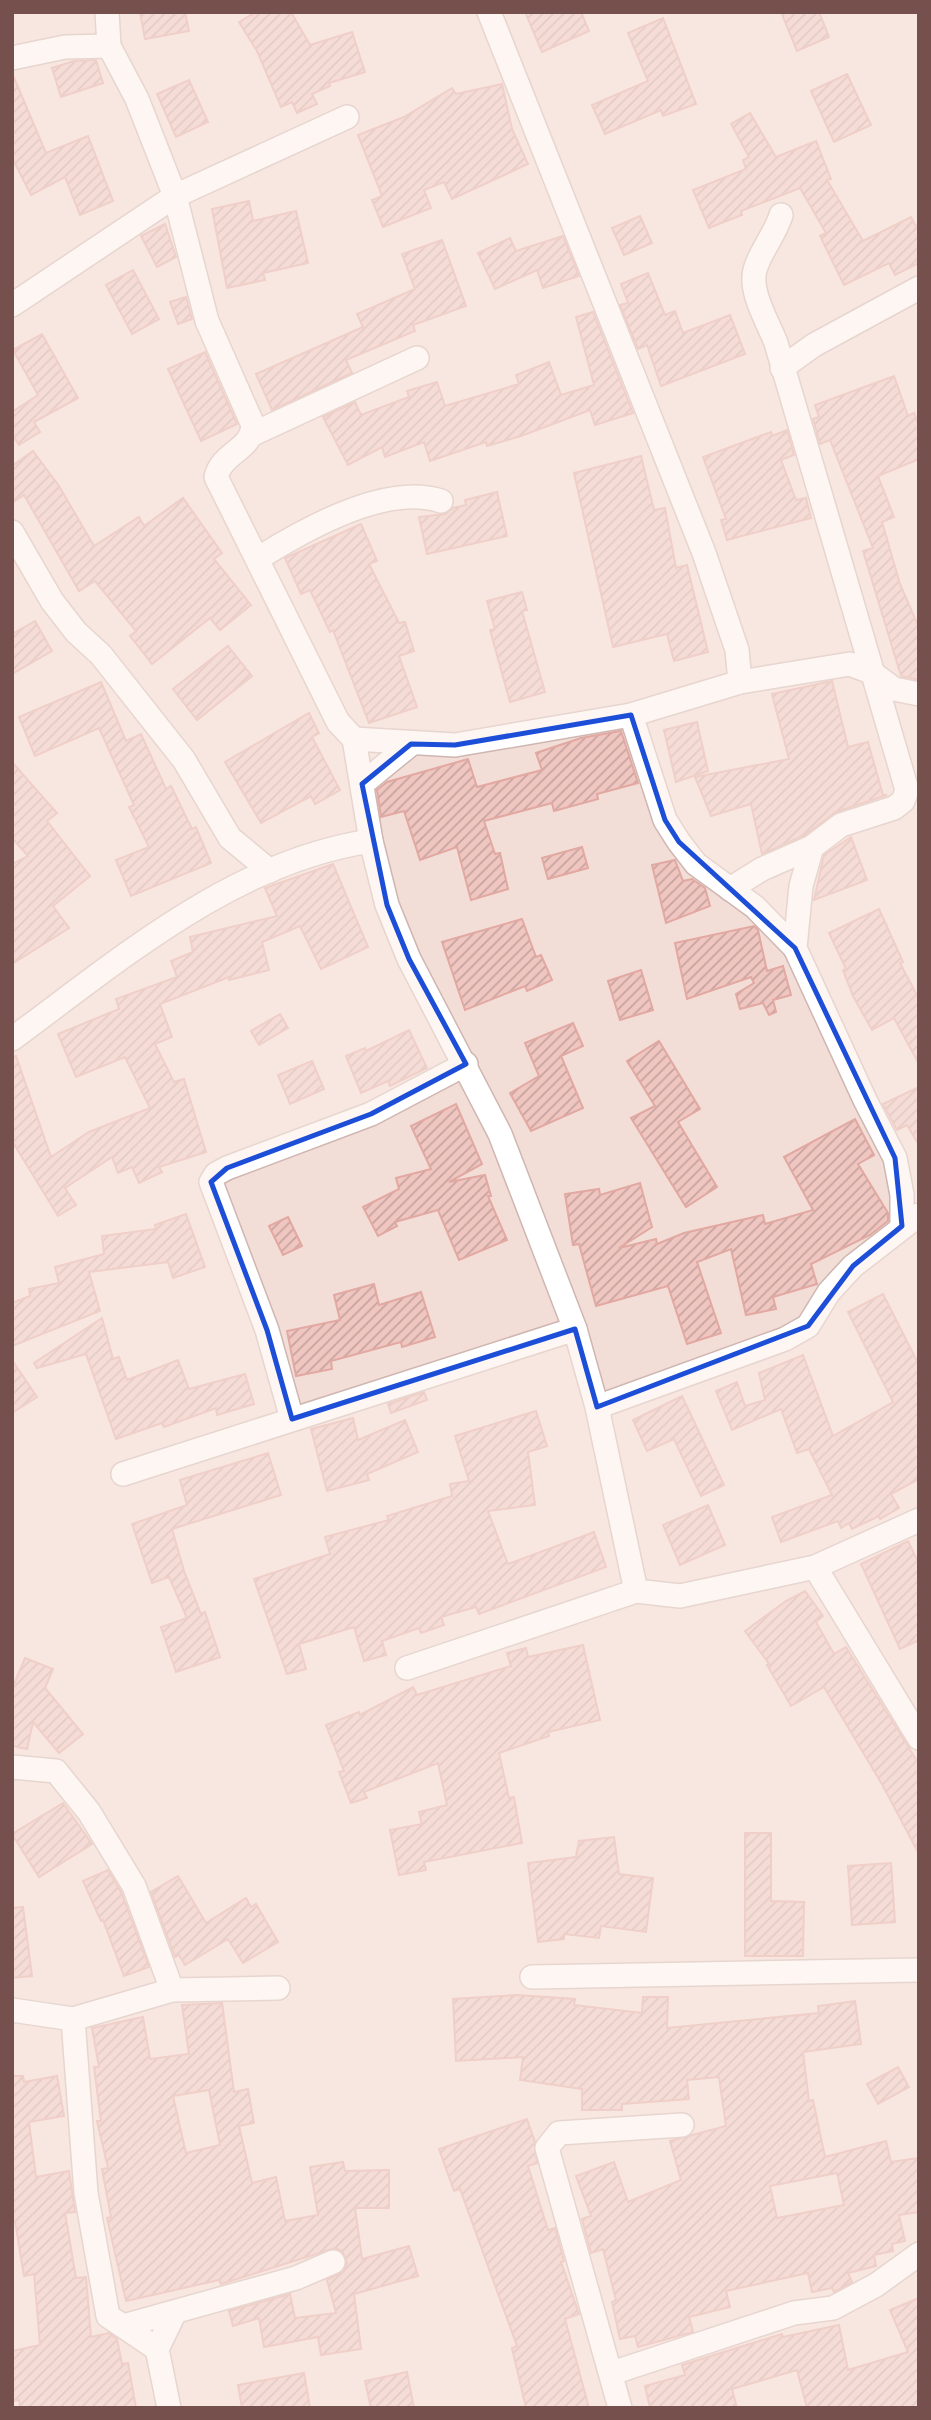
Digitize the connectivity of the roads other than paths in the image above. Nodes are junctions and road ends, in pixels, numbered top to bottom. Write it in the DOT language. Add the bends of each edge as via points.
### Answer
graph roads {
  1 [pos="107,12"];
  2 [pos="489,12"];
  3 [pos="109,46"];
  4 [pos="12,58"];
  5 [pos="347,117"];
  6 [pos="175,196"];
  7 [pos="781,215"];
  8 [pos="919,288"];
  9 [pos="12,305"];
  10 [pos="417,358"];
  11 [pos="782,368"];
  12 [pos="253,434"];
  13 [pos="441,501"];
  14 [pos="12,531"];
  15 [pos="259,558"];
  16 [pos="871,672"];
  17 [pos="740,682"];
  18 [pos="919,694"];
  19 [pos="631,715"];
  20 [pos="354,738"];
  21 [pos="411,744"];
  22 [pos="362,784"];
  23 [pos="371,841"];
  24 [pos="812,847"];
  25 [pos="270,871"];
  26 [pos="730,889"];
  27 [pos="795,948"];
  28 [pos="12,1039"];
  29 [pos="466,1064"];
  30 [pos="910,1221"];
  31 [pos="575,1329"];
  32 [pos="597,1407"];
  33 [pos="292,1419"];
  34 [pos="122,1474"];
  35 [pos="919,1520"];
  36 [pos="815,1567"];
  37 [pos="636,1591"];
  38 [pos="407,1668"];
  39 [pos="919,1738"];
  40 [pos="12,1767"];
  41 [pos="919,1970"];
  42 [pos="531,1977"];
  43 [pos="278,1988"];
  44 [pos="172,1990"];
  45 [pos="12,2010"];
  46 [pos="73,2019"];
  47 [pos="682,2124"];
  48 [pos="919,2254"];
  49 [pos="333,2262"];
  50 [pos="175,2312"];
  51 [pos="123,2326"];
  52 [pos="157,2349"];
  53 [pos="612,2373"];
  54 [pos="169,2408"];
  55 [pos="621,2408"];
  1 -- 3 [label="street"];
  2 -- 17 [label="street" via="704,554 737,650"];
  3 -- 4 [label="street" via="65,47"];
  3 -- 6 [label="street" via="137,99"];
  5 -- 6 [label="street"];
  6 -- 9 [label="street"];
  6 -- 12 [label="street" via="207,321"];
  7 -- 11 [label="street" via="754,281"];
  8 -- 11 [label="street" via="814,345"];
  10 -- 12 [label="street"];
  11 -- 16 [label="street"];
  12 -- 15 [label="street" via="219,464 216,477"];
  13 -- 15 [label="street" via="423,495 377,499"];
  14 -- 25 [label="street" via="52,601 184,760 230,838"];
  15 -- 20 [label="street" via="338,722"];
  16 -- 17 [label="street" via="850,664"];
  16 -- 18 [label="street" via="894,689"];
  16 -- 24 [label="street" via="907,790 894,808 841,825"];
  17 -- 19 [label="street"];
  19 -- 21 [label="street" via="455,745"];
  19 -- 26 [label="street" via="665,820 696,863"];
  20 -- 21 [label="street"];
  20 -- 22 [label="street"];
  21 -- 22 [label="street"];
  22 -- 23 [label="street"];
  23 -- 25 [label="street" via="329,848"];
  23 -- 29 [label="street" via="387,905 408,959"];
  24 -- 26 [label="street"];
  24 -- 27 [label="street"];
  25 -- 28 [label="street" via="197,907"];
  26 -- 27 [label="street"];
  27 -- 30 [label="street" via="895,1158"];
  29 -- 31 [label="street" via="500,1134"];
  29 -- 33 [label="street" via="371,1114 227,1168 211,1182 267,1330"];
  30 -- 32 [label="street" via="853,1266 829,1292 808,1326 785,1339"];
  31 -- 32 [label="street"];
  31 -- 33 [label="street"];
  32 -- 37 [label="street"];
  33 -- 34 [label="street"];
  35 -- 36 [label="street"];
  36 -- 37 [label="street" via="680,1596"];
  36 -- 39 [label="street"];
  37 -- 38 [label="street"];
  40 -- 44 [label="street" via="56,1771 89,1812 134,1886"];
  41 -- 42 [label="street"];
  43 -- 44 [label="street"];
  44 -- 46 [label="street"];
  45 -- 46 [label="street"];
  46 -- 51 [label="street" via="86,2193 108,2316"];
  47 -- 53 [label="street" via="559,2133 547,2148"];
  48 -- 53 [label="street" via="876,2286 834,2308 794,2314"];
  49 -- 50 [label="street" via="296,2278"];
  50 -- 51 [label="street"];
  50 -- 52 [label="street"];
  51 -- 52 [label="street"];
  52 -- 54 [label="street"];
  53 -- 55 [label="street"];
}
